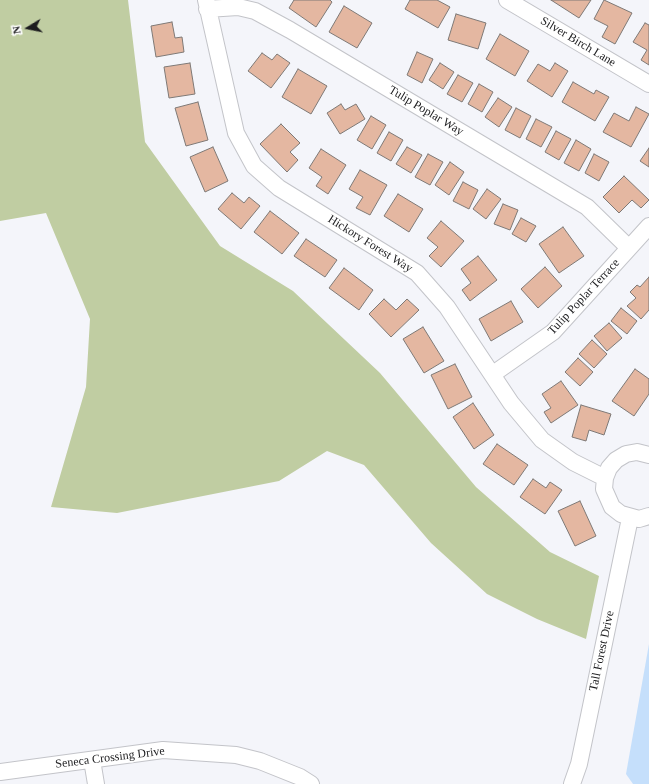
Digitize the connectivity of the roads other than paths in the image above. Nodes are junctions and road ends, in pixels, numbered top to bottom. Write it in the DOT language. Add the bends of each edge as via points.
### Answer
graph roads {
  1 [pos="507,0"];
  2 [pos="206,4"];
  3 [pos="649,84"];
  4 [pos="649,226"];
  5 [pos="629,248"];
  6 [pos="493,374"];
  7 [pos="649,453"];
  8 [pos="605,478"];
  9 [pos="649,516"];
  10 [pos="630,518"];
  11 [pos="92,760"];
  12 [pos="0,772"];
  13 [pos="96,784"];
  14 [pos="311,784"];
  15 [pos="572,784"];
  1 -- 3 [label="street, Silver Birch Lane"];
  2 -- 5 [label="street, Tulip Poplar Way" via="255,11 290,30 587,207"];
  2 -- 6 [label="street, Hickory Forest Way" via="236,134 254,166 279,188 417,273 447,307"];
  4 -- 5 [label="street, Tulip Poplar Terrace"];
  5 -- 6 [label="street, Tulip Poplar Terrace" via="553,332"];
  6 -- 8 [label="street, Hickory Forest Way" via="511,403 542,440 573,462"];
  7 -- 8 [label="street" via="626,454 616,460"];
  8 -- 10 [label="street" via="604,489 612,507"];
  9 -- 10 [label="street"];
  10 -- 15 [label="street, Tall Forest Drive" via="579,764"];
  11 -- 12 [label="street, Seneca Crossing Drive"];
  11 -- 13 [label="street"];
  11 -- 14 [label="street, Seneca Crossing Drive" via="163,750 236,755 300,776"];
}
